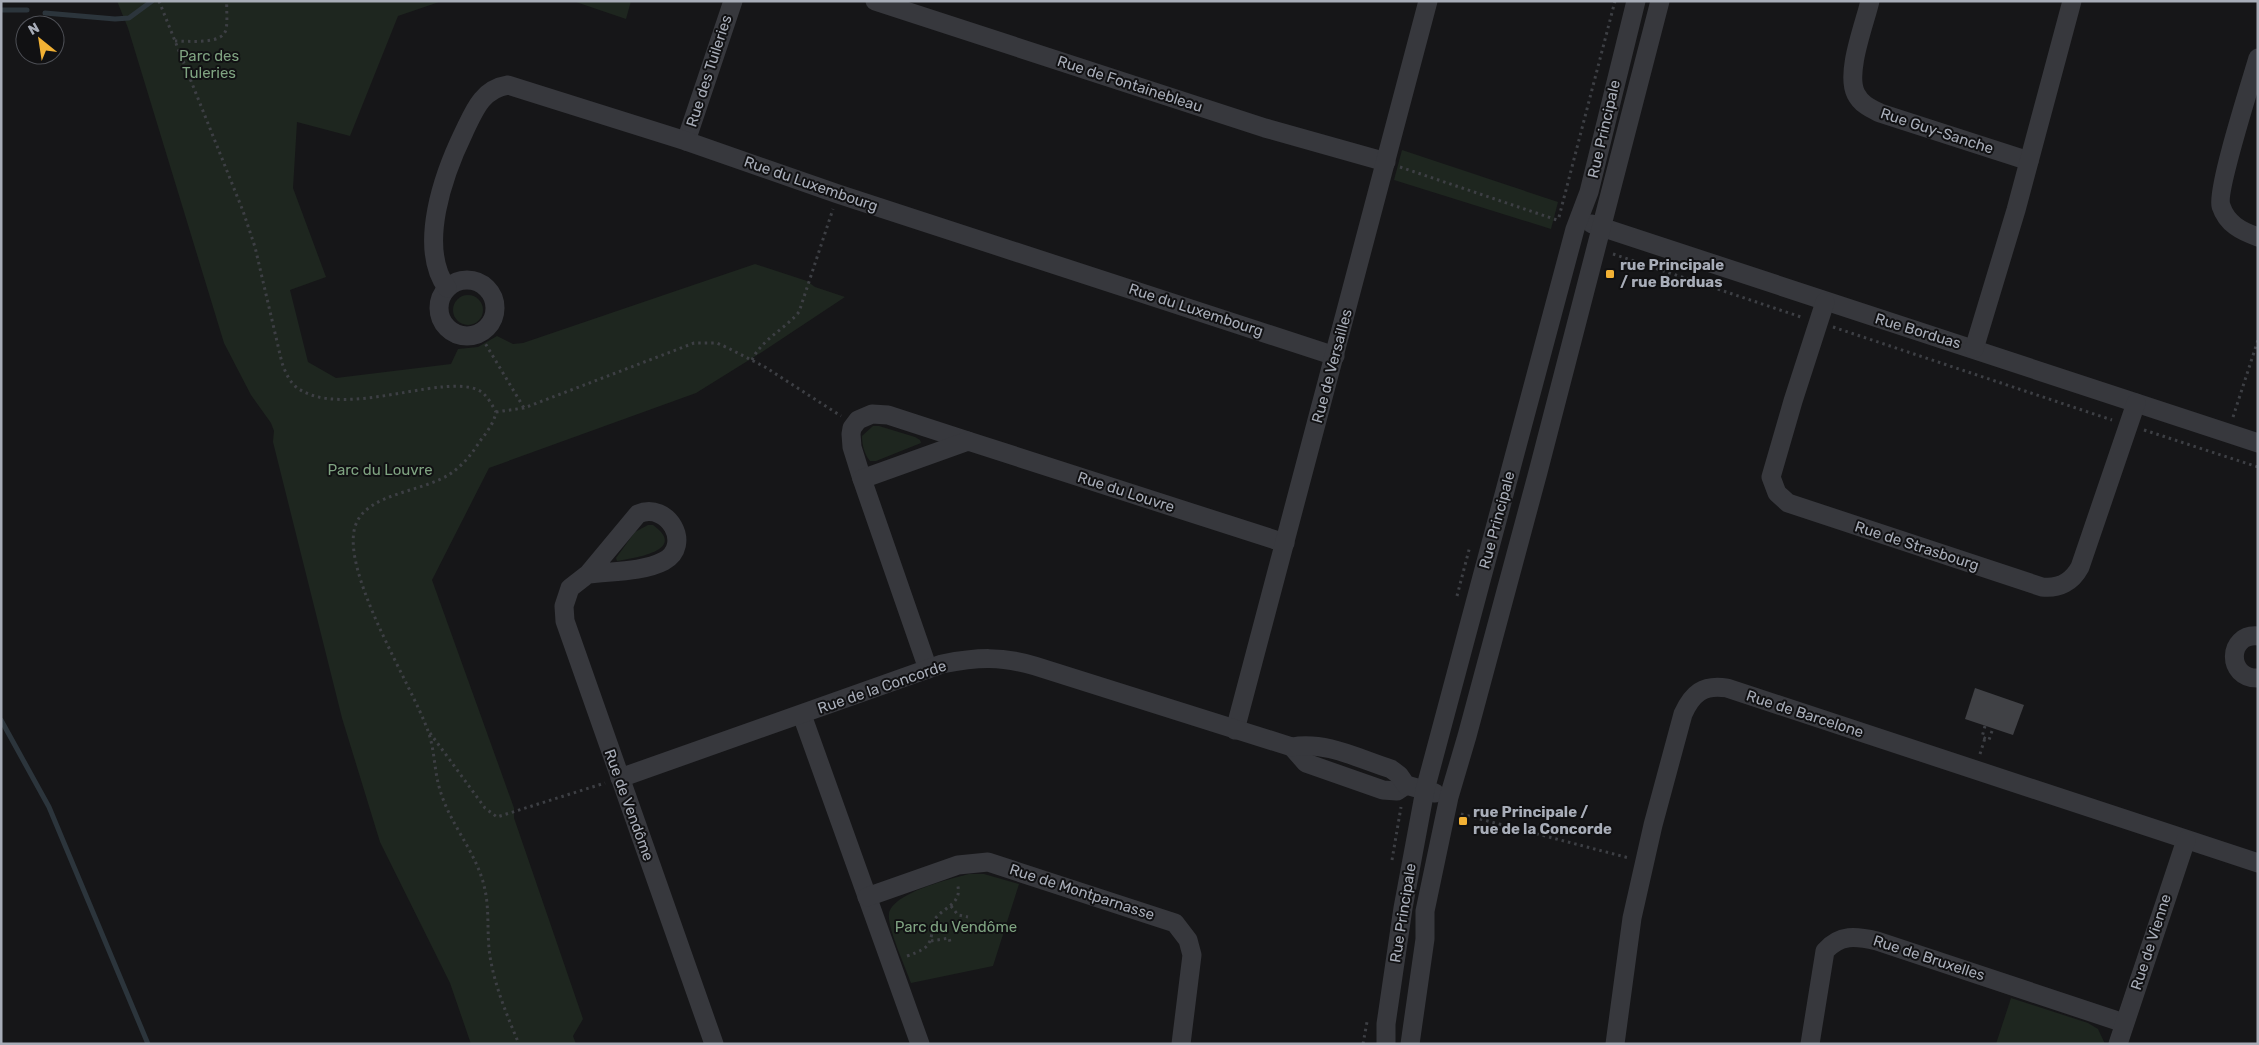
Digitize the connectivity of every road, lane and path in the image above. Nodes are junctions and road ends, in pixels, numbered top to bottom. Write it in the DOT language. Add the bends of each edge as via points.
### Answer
graph roads {
  1 [pos="159,1"];
  2 [pos="226,1"];
  3 [pos="733,1"];
  4 [pos="875,1"];
  5 [pos="1428,1"];
  6 [pos="1636,1"];
  7 [pos="1660,1"];
  8 [pos="1870,1"];
  9 [pos="2072,1"];
  10 [pos="176,41"];
  11 [pos="2258,58"];
  12 [pos="686,141"];
  13 [pos="2030,160"];
  14 [pos="1392,164"];
  15 [pos="835,204"];
  16 [pos="1558,219"];
  17 [pos="1578,220"];
  18 [pos="1602,227"];
  19 [pos="2258,237"];
  20 [pos="1621,257"];
  21 [pos="447,288"];
  22 [pos="1825,302"];
  23 [pos="1801,317"];
  24 [pos="1836,328"];
  25 [pos="479,333"];
  26 [pos="2258,340"];
  27 [pos="1974,349"];
  28 [pos="1335,356"];
  29 [pos="752,360"];
  30 [pos="2136,403"];
  31 [pos="524,408"];
  32 [pos="496,412"];
  33 [pos="844,418"];
  34 [pos="2108,418"];
  35 [pos="2232,418"];
  36 [pos="2144,430"];
  37 [pos="968,441"];
  38 [pos="2258,443"];
  39 [pos="2258,467"];
  40 [pos="862,479"];
  41 [pos="1285,543"];
  42 [pos="588,574"];
  43 [pos="2258,636"];
  44 [pos="928,669"];
  45 [pos="2258,678"];
  46 [pos="802,715"];
  47 [pos="1985,726"];
  48 [pos="1993,728"];
  49 [pos="1235,730"];
  50 [pos="428,731"];
  51 [pos="614,780"];
  52 [pos="1425,790"];
  53 [pos="1449,797"];
  54 [pos="1462,814"];
  55 [pos="2186,840"];
  56 [pos="1633,859"];
  57 [pos="2258,863"];
  58 [pos="955,878"];
  59 [pos="867,897"];
  60 [pos="952,906"];
  61 [pos="968,917"];
  62 [pos="931,941"];
  63 [pos="950,942"];
  64 [pos="903,958"];
  65 [pos="2124,1023"];
  66 [pos="519,1044"];
  67 [pos="714,1044"];
  68 [pos="920,1044"];
  69 [pos="1181,1044"];
  70 [pos="1386,1044"];
  71 [pos="1410,1044"];
  72 [pos="1615,1044"];
  73 [pos="1810,1044"];
  74 [pos="2118,1044"];
  1 -- 10 [label="path"];
  2 -- 10 [label="path" via="226,30 222,36 208,41"];
  3 -- 12 [label="street, Rue des Tuileries"];
  4 -- 14 [label="street, Rue de Fontainebleau" via="1265,128"];
  5 -- 14 [label="street, Rue de Versailles"];
  6 -- 17 [label="street, Rue Principale" via="1589,192"];
  7 -- 18 [label="street, Rue Principale"];
  8 -- 13 [label="street, Rue Guy-Sanche" via="1853,75 1855,92 1862,103 1880,113"];
  9 -- 13 [label="street"];
  10 -- 32 [label="path" via="255,247 288,378 307,393 351,400 426,388 468,387 480,391"];
  11 -- 19 [label="street" via="2220,199 2230,222"];
  12 -- 21 [label="street, Rue du Luxembourg" via="508,85 488,92 477,106 448,163 438,204 435,253 437,269"];
  12 -- 28 [label="street, Rue du Luxembourg" via="838,194"];
  13 -- 27 [label="street"];
  14 -- 16 [label="path"];
  14 -- 28 [label="street, Rue de Versailles"];
  15 -- 29 [label="path" via="799,312 757,349"];
  17 -- 18 [label="street, Rue Borduas"];
  17 -- 52 [label="street, Rue Principale"];
  18 -- 22 [label="street, Rue Borduas"];
  18 -- 53 [label="street, Rue Principale"];
  20 -- 23 [label="path"];
  21 -- 25 [label="street" via="439,304 443,321 455,333 464,336"];
  21 -- 25 [label="street" via="464,280 482,284 489,290 495,308 493,317"];
  22 -- 27 [label="street, Rue Borduas"];
  22 -- 30 [label="street, Rue de Strasbourg" via="1771,477 1774,488 1784,501 1847,524 2042,587 2057,587 2073,578 2080,567"];
  24 -- 34 [label="path, Rue Borduas"];
  25 -- 31 [label="path"];
  26 -- 35 [label="path"];
  27 -- 30 [label="street, Rue Borduas"];
  28 -- 41 [label="street, Rue de Versailles"];
  29 -- 31 [label="path" via="717,343 694,344"];
  29 -- 33 [label="path"];
  30 -- 38 [label="street, Rue Borduas"];
  31 -- 32 [label="path"];
  32 -- 50 [label="path" via="487,432 449,475 365,509 353,531 356,562 368,602"];
  36 -- 39 [label="path"];
  37 -- 40 [label="street"];
  37 -- 40 [label="street, Rue du Louvre" via="888,415 872,414 858,420 851,434"];
  37 -- 41 [label="street, Rue du Louvre"];
  40 -- 44 [label="street, Rue du Louvre"];
  41 -- 49 [label="street, Rue de Versailles"];
  42 -- 42 [label="street, Rue de Vendôme" via="664,561 676,547 673,526 658,513 638,514"];
  42 -- 51 [label="street, Rue de Vendôme" via="576,582 566,596 565,621"];
  43 -- 45 [label="street" via="2242,640 2233,658 2238,671 2244,676"];
  44 -- 46 [label="street, Rue de la Concorde"];
  44 -- 49 [label="street, Rue de la Concorde" via="986,657 1013,660"];
  46 -- 51 [label="street, Rue de la Concorde"];
  46 -- 59 [label="street"];
  47 -- 48 [label="path" via="1982,737 1989,740"];
  49 -- 52 [label="street, Rue de la Concorde" via="1292,747 1323,747 1391,769 1399,774 1406,786"];
  50 -- 51 [label="path" via="485,808 497,817"];
  50 -- 66 [label="path" via="440,791 483,883 491,962"];
  51 -- 67 [label="street, Rue de Vendôme"];
  52 -- 53 [label="street, Rue de la Concorde"];
  52 -- 70 [label="street, Rue Principale" via="1403,908"];
  53 -- 71 [label="street, Rue Principale" via="1425,911 1425,939"];
  54 -- 56 [label="path"];
  55 -- 57 [label="street, Rue de Barcelone"];
  55 -- 65 [label="street, Rue de Vienne"];
  55 -- 72 [label="street, Rue de Barcelone" via="1727,688 1703,688 1692,697 1683,714 1653,825 1632,918"];
  58 -- 60 [label="path" via="959,891"];
  59 -- 68 [label="street"];
  59 -- 69 [label="street, Rue de Montparnasse" via="958,865 988,862 1175,923 1188,940 1192,962"];
  60 -- 61 [label="path" via="958,916"];
  60 -- 62 [label="path" via="934,920"];
  62 -- 63 [label="path" via="949,938"];
  62 -- 64 [label="path" via="926,949"];
  65 -- 73 [label="street, Rue de Bruxelles" via="1877,941 1850,936 1841,938 1825,951"];
  65 -- 74 [label="street, Rue de Vienne"];
}
